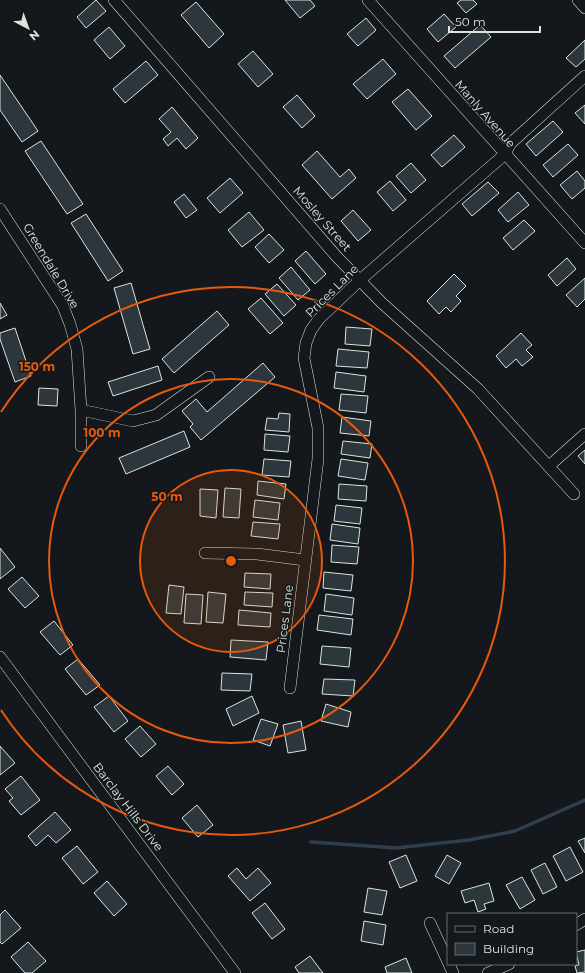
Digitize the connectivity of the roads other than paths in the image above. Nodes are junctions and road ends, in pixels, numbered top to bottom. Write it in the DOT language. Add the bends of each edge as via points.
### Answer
graph roads {
  1 [pos="114,0"];
  2 [pos="368,0"];
  3 [pos="578,0"];
  4 [pos="585,8"];
  5 [pos="585,76"];
  6 [pos="504,155"];
  7 [pos="0,209"];
  8 [pos="585,243"];
  9 [pos="359,281"];
  10 [pos="209,377"];
  11 [pos="81,410"];
  12 [pos="585,434"];
  13 [pos="81,446"];
  14 [pos="549,466"];
  15 [pos="574,494"];
  16 [pos="205,553"];
  17 [pos="305,560"];
  18 [pos="0,657"];
  19 [pos="290,688"];
  20 [pos="430,923"];
  21 [pos="447,959"];
  22 [pos="507,965"];
  23 [pos="235,973"];
  24 [pos="488,973"];
  1 -- 9 [label="street, Mosley Street"];
  2 -- 6 [label="street, Manly Avenue"];
  3 -- 4 [label="street"];
  5 -- 6 [label="street, Prices Lane" via="511,143"];
  6 -- 8 [label="street, Manly Avenue"];
  6 -- 9 [label="street, Prices Lane"];
  7 -- 11 [label="street, Greendale Drive" via="62,306 70,324 79,361"];
  9 -- 14 [label="street, Mosley Street" via="478,389"];
  9 -- 17 [label="street, Prices Lane" via="319,319 306,343 304,358 318,428 318,441"];
  10 -- 11 [label="street" via="156,415 133,421"];
  11 -- 13 [label="street, Greendale Drive"];
  12 -- 14 [label="street"];
  14 -- 15 [label="street, Mosley Street"];
  16 -- 17 [label="street" via="257,554"];
  17 -- 19 [label="street, Prices Lane"];
  18 -- 23 [label="street, Barclay Hills Drive"];
  20 -- 21 [label="street"];
  22 -- 24 [label="street"];
}
